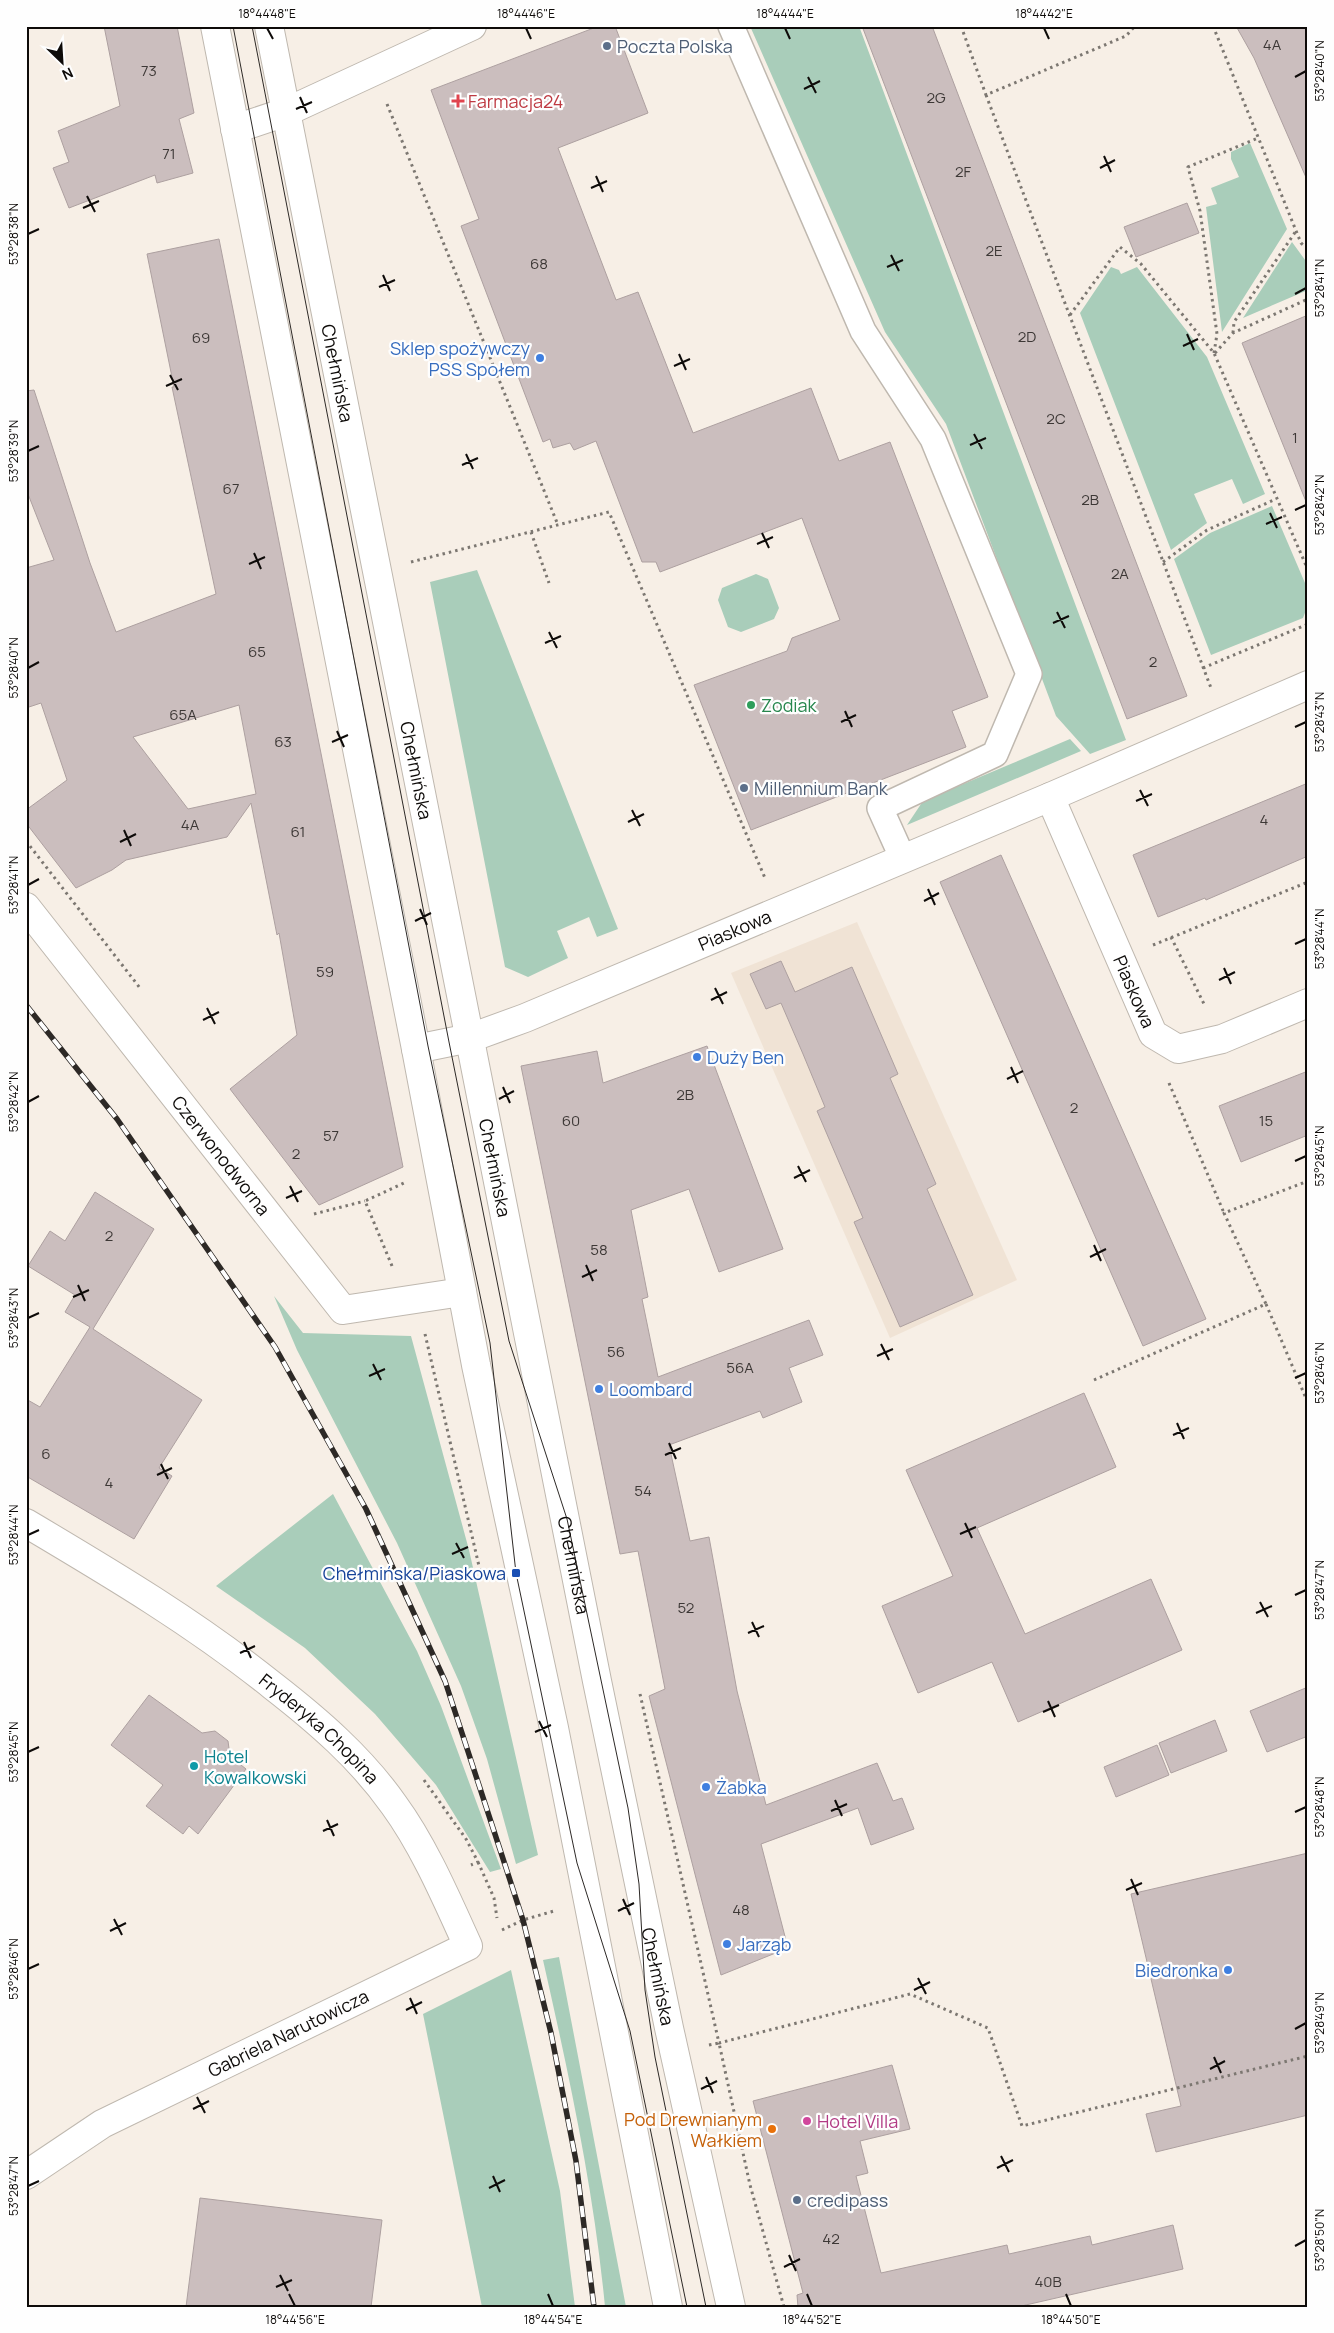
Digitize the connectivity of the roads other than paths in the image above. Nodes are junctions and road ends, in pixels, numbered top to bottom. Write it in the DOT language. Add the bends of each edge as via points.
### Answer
graph roads {
  1 [pos="215,26"];
  2 [pos="269,26"];
  3 [pos="472,26"];
  4 [pos="731,26"];
  5 [pos="286,112"];
  6 [pos="235,129"];
  7 [pos="1308,685"];
  8 [pos="1050,797"];
  9 [pos="903,859"];
  10 [pos="26,907"];
  11 [pos="1308,1003"];
  12 [pos="470,1038"];
  13 [pos="416,1049"];
  14 [pos="462,1292"];
  15 [pos="26,1524"];
  16 [pos="468,1946"];
  17 [pos="26,2175"];
  18 [pos="668,2307"];
  19 [pos="731,2307"];
  1 -- 6 [label="main road"];
  2 -- 5 [label="main road, Chełmińska"];
  3 -- 5 [label="main road"];
  4 -- 9 [label="lane" via="863,330 933,438 1029,674 995,754 880,808"];
  5 -- 6 [label="main road"];
  5 -- 12 [label="main road, Chełmińska"];
  6 -- 13 [label="main road"];
  7 -- 8 [label="main road, Piaskowa"];
  8 -- 9 [label="main road, Piaskowa"];
  8 -- 11 [label="main road, Piaskowa" via="1153,1034 1178,1049 1222,1039"];
  9 -- 12 [label="main road, Piaskowa" via="525,1018"];
  10 -- 14 [label="main road, Czerwonodworna" via="343,1310"];
  12 -- 13 [label="main road, Piaskowa"];
  12 -- 19 [label="main road, Chełmińska" via="637,1874"];
  13 -- 14 [label="main road"];
  14 -- 18 [label="main road" via="554,1728"];
  15 -- 16 [label="main road, Fryderyka Chopina" via="131,1585 232,1652 321,1723 395,1806 438,1882"];
  16 -- 17 [label="main road, Gabriela Narutowicza" via="102,2124"];
}
